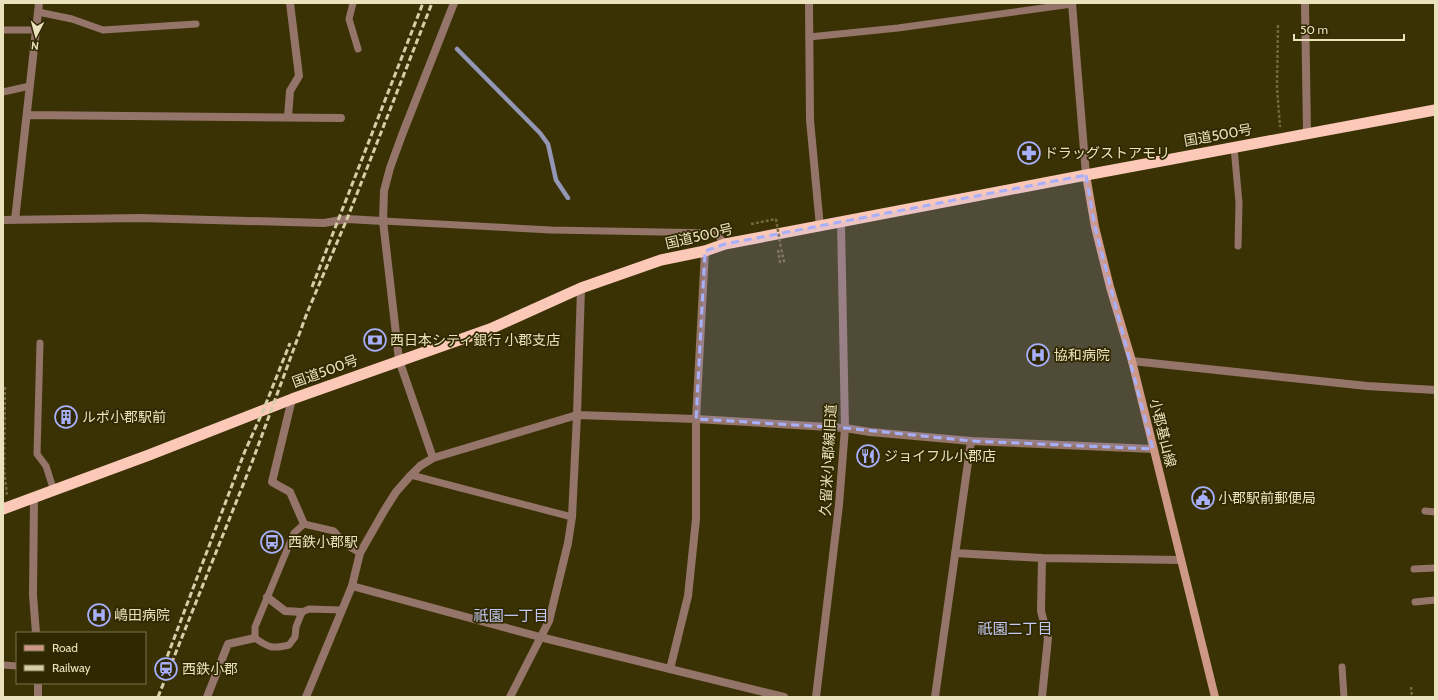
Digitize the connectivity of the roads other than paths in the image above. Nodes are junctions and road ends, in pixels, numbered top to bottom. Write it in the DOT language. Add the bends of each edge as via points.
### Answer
graph roads {
  1 [pos="39,3"];
  2 [pos="290,3"];
  3 [pos="353,3"];
  4 [pos="454,3"];
  5 [pos="809,3"];
  6 [pos="1072,3"];
  7 [pos="1305,3"];
  8 [pos="38,12"];
  9 [pos="196,24"];
  10 [pos="3,30"];
  11 [pos="36,30"];
  12 [pos="809,37"];
  13 [pos="358,49"];
  14 [pos="30,86"];
  15 [pos="3,92"];
  16 [pos="1435,110"];
  17 [pos="27,115"];
  18 [pos="288,117"];
  19 [pos="341,118"];
  20 [pos="1307,134"];
  21 [pos="1234,147"];
  22 [pos="1086,175"];
  23 [pos="3,220"];
  24 [pos="14,220"];
  25 [pos="383,221"];
  26 [pos="841,223"];
  27 [pos="820,227"];
  28 [pos="724,244"];
  29 [pos="1238,246"];
  30 [pos="705,251"];
  31 [pos="581,288"];
  32 [pos="40,343"];
  33 [pos="399,360"];
  34 [pos="1132,361"];
  35 [pos="1435,390"];
  36 [pos="292,399"];
  37 [pos="577,415"];
  38 [pos="696,420"];
  39 [pos="844,428"];
  40 [pos="971,441"];
  41 [pos="1153,449"];
  42 [pos="433,458"];
  43 [pos="411,475"];
  44 [pos="54,491"];
  45 [pos="34,498"];
  46 [pos="3,508"];
  47 [pos="1425,511"];
  48 [pos="1435,512"];
  49 [pos="572,517"];
  50 [pos="304,524"];
  51 [pos="360,553"];
  52 [pos="955,553"];
  53 [pos="1042,558"];
  54 [pos="1181,560"];
  55 [pos="1435,568"];
  56 [pos="1414,569"];
  57 [pos="352,586"];
  58 [pos="267,597"];
  59 [pos="1435,600"];
  60 [pos="1415,602"];
  61 [pos="341,610"];
  62 [pos="302,612"];
  63 [pos="36,632"];
  64 [pos="540,637"];
  65 [pos="255,638"];
  66 [pos="3,665"];
  67 [pos="16,666"];
  68 [pos="1342,667"];
  69 [pos="670,668"];
  70 [pos="38,684"];
  71 [pos="38,697"];
  72 [pos="207,697"];
  73 [pos="306,697"];
  74 [pos="510,697"];
  75 [pos="784,697"];
  76 [pos="816,697"];
  77 [pos="935,697"];
  78 [pos="1042,697"];
  79 [pos="1215,697"];
  80 [pos="1344,697"];
  1 -- 8 [label="street"];
  2 -- 18 [label="street" via="299,76 290,91"];
  3 -- 13 [label="lane" via="349,19"];
  4 -- 25 [label="street" via="390,168 384,191"];
  5 -- 12 [label="street"];
  6 -- 12 [label="lane" via="898,28"];
  6 -- 22 [label="street"];
  7 -- 20 [label="street"];
  8 -- 9 [label="lane" via="72,19 103,30"];
  8 -- 11 [label="street"];
  10 -- 11 [label="lane"];
  11 -- 14 [label="street"];
  12 -- 27 [label="street" via="810,120"];
  14 -- 15 [label="lane"];
  14 -- 17 [label="street"];
  16 -- 20 [label="highway, 国道500号"];
  17 -- 18 [label="street"];
  17 -- 24 [label="street"];
  18 -- 19 [label="street"];
  20 -- 21 [label="highway, 国道500号"];
  21 -- 22 [label="highway, 国道500号"];
  21 -- 29 [label="lane" via="1239,203"];
  22 -- 26 [label="highway, 国道500号"];
  22 -- 34 [label="main road, 小郡基山線" via="1095,228"];
  23 -- 24 [label="street"];
  24 -- 25 [label="street" via="140,218 324,223 347,219"];
  25 -- 28 [label="lane" via="551,230 716,233"];
  25 -- 33 [label="street"];
  26 -- 27 [label="highway, 国道500号"];
  26 -- 39 [label="street, 久留米小郡線旧道"];
  27 -- 28 [label="highway, 国道500号"];
  28 -- 30 [label="highway, 国道500号"];
  30 -- 31 [label="highway, 国道500号" via="661,260"];
  30 -- 38 [label="street"];
  31 -- 33 [label="highway, 国道500号" via="490,329"];
  31 -- 37 [label="street"];
  32 -- 44 [label="lane" via="37,454 46,466"];
  33 -- 36 [label="highway, 国道500号"];
  33 -- 42 [label="street"];
  34 -- 35 [label="street" via="1367,386"];
  34 -- 41 [label="main road, 小郡基山線"];
  36 -- 44 [label="highway, 国道500号"];
  36 -- 50 [label="street" via="272,482 290,492"];
  37 -- 38 [label="street"];
  37 -- 42 [label="street"];
  37 -- 49 [label="street"];
  38 -- 39 [label="street"];
  38 -- 69 [label="street" via="696,519 688,596"];
  39 -- 40 [label="street"];
  39 -- 76 [label="street, 久留米小郡線旧道" via="839,505"];
  40 -- 41 [label="street"];
  40 -- 52 [label="street"];
  41 -- 54 [label="main road, 小郡基山線"];
  42 -- 43 [label="street"];
  43 -- 49 [label="lane"];
  43 -- 51 [label="street" via="392,498"];
  44 -- 45 [label="highway, 国道500号"];
  45 -- 46 [label="highway, 国道500号"];
  45 -- 63 [label="street" via="33,595"];
  47 -- 48 [label="lane"];
  49 -- 64 [label="street" via="549,621"];
  50 -- 51 [label="lane" via="334,531 346,545"];
  50 -- 58 [label="lane" via="294,533"];
  51 -- 57 [label="street"];
  52 -- 53 [label="street"];
  52 -- 77 [label="street"];
  53 -- 54 [label="street"];
  53 -- 78 [label="street" via="1041,611 1048,638"];
  54 -- 79 [label="main road, 小郡基山線"];
  55 -- 56 [label="lane"];
  57 -- 61 [label="street"];
  57 -- 64 [label="street"];
  58 -- 62 [label="street" via="285,611"];
  58 -- 65 [label="lane" via="255,627"];
  59 -- 60 [label="lane"];
  61 -- 62 [label="lane" via="309,609"];
  61 -- 73 [label="street"];
  62 -- 65 [label="lane" via="295,637 289,645 276,648"];
  64 -- 69 [label="street"];
  64 -- 74 [label="street"];
  65 -- 72 [label="street" via="228,644"];
  66 -- 67 [label="lane"];
  68 -- 80 [label="lane"];
  69 -- 75 [label="street"];
  70 -- 71 [label="street"];
}
